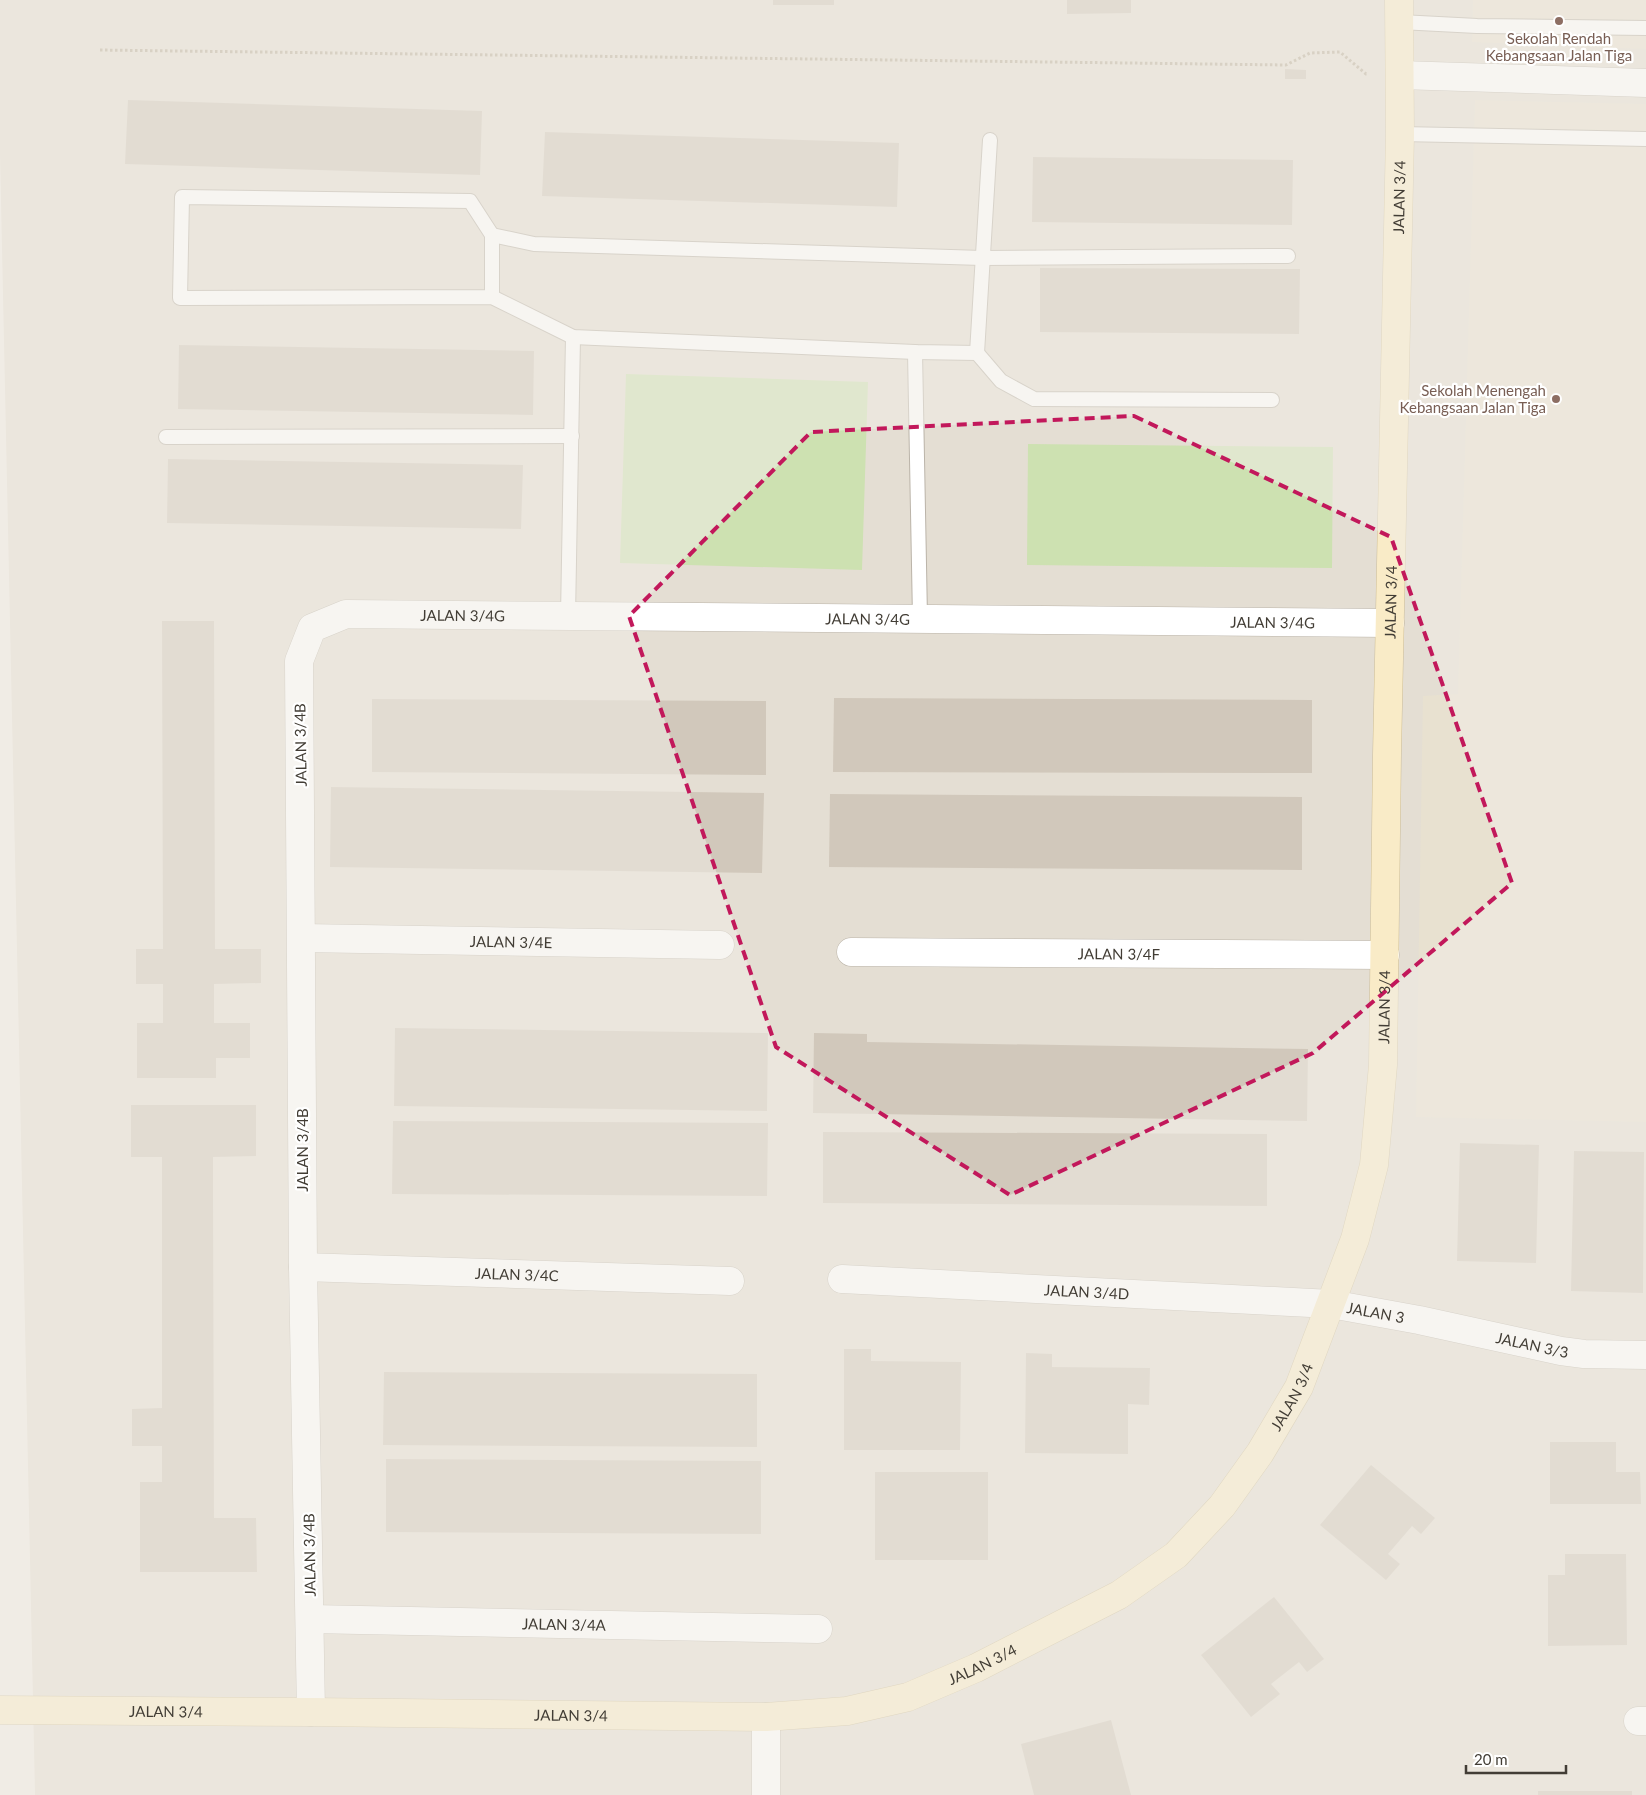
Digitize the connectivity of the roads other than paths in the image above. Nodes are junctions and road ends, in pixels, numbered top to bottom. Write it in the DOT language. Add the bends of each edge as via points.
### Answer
graph roads {
  1 [pos="1399,11"];
  2 [pos="1646,28"];
  3 [pos="1400,75"];
  4 [pos="1646,82"];
  5 [pos="1400,134"];
  6 [pos="1646,139"];
  7 [pos="990,140"];
  8 [pos="492,235"];
  9 [pos="1288,256"];
  10 [pos="982,258"];
  11 [pos="492,297"];
  12 [pos="573,337"];
  13 [pos="916,352"];
  14 [pos="977,353"];
  15 [pos="1272,400"];
  16 [pos="572,436"];
  17 [pos="166,437"];
  18 [pos="346,614"];
  19 [pos="568,616"];
  20 [pos="920,618"];
  21 [pos="1390,623"];
  22 [pos="302,938"];
  23 [pos="720,945"];
  24 [pos="851,952"];
  25 [pos="1385,955"];
  26 [pos="303,1267"];
  27 [pos="842,1279"];
  28 [pos="730,1280"];
  29 [pos="1331,1304"];
  30 [pos="1419,1320"];
  31 [pos="1646,1355"];
  32 [pos="310,1619"];
  33 [pos="818,1630"];
  34 [pos="0,1710"];
  35 [pos="311,1712"];
  36 [pos="766,1717"];
  37 [pos="766,1795"];
  1 -- 2 [label="lane" via="1477,26"];
  1 -- 3 [label="street, JALAN 3/4"];
  3 -- 4 [label="street"];
  3 -- 5 [label="street, JALAN 3/4"];
  5 -- 6 [label="lane"];
  5 -- 21 [label="street, JALAN 3/4"];
  7 -- 10 [label="lane"];
  8 -- 10 [label="lane" via="534,244"];
  8 -- 11 [label="lane"];
  8 -- 11 [label="lane" via="470,201 182,197 180,298"];
  9 -- 10 [label="lane"];
  10 -- 14 [label="lane"];
  11 -- 12 [label="lane"];
  12 -- 13 [label="lane"];
  12 -- 16 [label="lane"];
  13 -- 14 [label="lane"];
  13 -- 20 [label="lane"];
  14 -- 15 [label="lane" via="1000,381 1034,400"];
  16 -- 17 [label="lane"];
  16 -- 19 [label="lane"];
  18 -- 19 [label="street, JALAN 3/4G"];
  18 -- 22 [label="street, JALAN 3/4B" via="312,628 299,661"];
  19 -- 20 [label="street, JALAN 3/4G"];
  20 -- 21 [label="street, JALAN 3/4G"];
  21 -- 25 [label="street, JALAN 3/4"];
  22 -- 23 [label="street, JALAN 3/4E"];
  22 -- 26 [label="street, JALAN 3/4B"];
  24 -- 25 [label="street, JALAN 3/4F"];
  25 -- 29 [label="street, JALAN 3/4" via="1383,1065 1374,1165 1355,1239"];
  26 -- 28 [label="street, JALAN 3/4C"];
  26 -- 32 [label="street, JALAN 3/4B"];
  27 -- 29 [label="street, JALAN 3/4D"];
  29 -- 30 [label="street, JALAN 3"];
  29 -- 36 [label="street, JALAN 3/4" via="1300,1387 1260,1453 1222,1506 1176,1555 1119,1595 976,1668 908,1696 847,1711"];
  30 -- 31 [label="street, JALAN 3/3" via="1561,1351"];
  32 -- 33 [label="street, JALAN 3/4A"];
  32 -- 35 [label="street, JALAN 3/4B"];
  34 -- 35 [label="street, JALAN 3/4"];
  35 -- 36 [label="street, JALAN 3/4"];
  36 -- 37 [label="street"];
}
